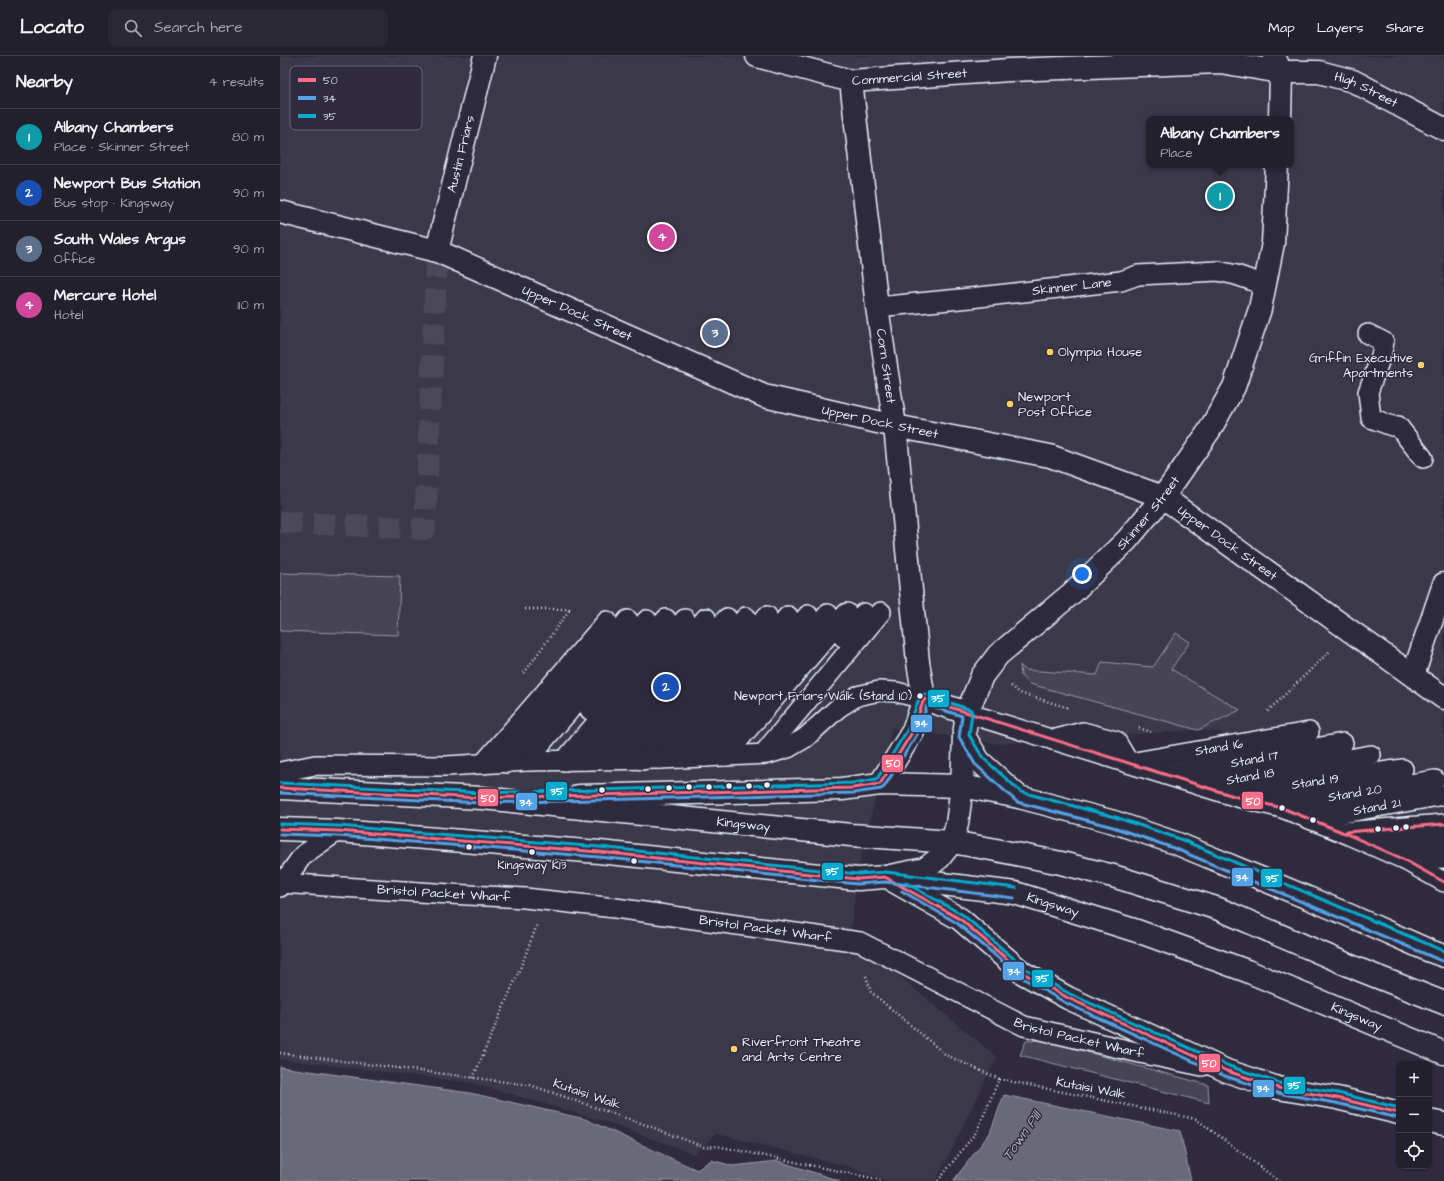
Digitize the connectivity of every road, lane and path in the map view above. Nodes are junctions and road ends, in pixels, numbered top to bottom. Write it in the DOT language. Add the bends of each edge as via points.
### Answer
graph roads {
  1 [pos="485,56"];
  2 [pos="757,56"];
  3 [pos="1296,56"];
  4 [pos="1278,64"];
  5 [pos="851,80"];
  6 [pos="1280,116"];
  7 [pos="1444,129"];
  8 [pos="1277,168"];
  9 [pos="280,212"];
  10 [pos="437,251"];
  11 [pos="1265,285"];
  12 [pos="877,307"];
  13 [pos="1368,334"];
  14 [pos="895,426"];
  15 [pos="1423,458"];
  16 [pos="1163,497"];
  17 [pos="1444,584"];
  18 [pos="525,609"];
  19 [pos="828,614"];
  20 [pos="808,615"];
  21 [pos="767,616"];
  22 [pos="788,616"];
  23 [pos="746,617"];
  24 [pos="706,618"];
  25 [pos="727,618"];
  26 [pos="666,619"];
  27 [pos="685,619"];
  28 [pos="628,620"];
  29 [pos="647,620"];
  30 [pos="607,621"];
  31 [pos="1351,631"];
  32 [pos="524,673"];
  33 [pos="1413,675"];
  34 [pos="1010,685"];
  35 [pos="1444,698"];
  36 [pos="924,699"];
  37 [pos="1073,709"];
  38 [pos="967,713"];
  39 [pos="1265,714"];
  40 [pos="1133,726"];
  41 [pos="1309,732"];
  42 [pos="1156,733"];
  43 [pos="964,736"];
  44 [pos="1343,743"];
  45 [pos="763,754"];
  46 [pos="734,755"];
  47 [pos="1371,755"];
  48 [pos="705,757"];
  49 [pos="681,758"];
  50 [pos="633,759"];
  51 [pos="660,759"];
  52 [pos="593,760"];
  53 [pos="526,761"];
  54 [pos="556,761"];
  55 [pos="506,763"];
  56 [pos="1128,763"];
  57 [pos="483,764"];
  58 [pos="1403,769"];
  59 [pos="280,772"];
  60 [pos="1167,775"];
  61 [pos="880,784"];
  62 [pos="962,786"];
  63 [pos="1201,786"];
  64 [pos="1439,787"];
  65 [pos="280,788"];
  66 [pos="1228,794"];
  67 [pos="1019,797"];
  68 [pos="482,798"];
  69 [pos="1274,806"];
  70 [pos="1309,819"];
  71 [pos="1444,824"];
  72 [pos="280,829"];
  73 [pos="338,831"];
  74 [pos="1342,832"];
  75 [pos="1444,840"];
  76 [pos="952,842"];
  77 [pos="1374,846"];
  78 [pos="1444,858"];
  79 [pos="1404,860"];
  80 [pos="885,877"];
  81 [pos="1444,882"];
  82 [pos="281,884"];
  83 [pos="547,900"];
  84 [pos="1444,956"];
  85 [pos="860,973"];
  86 [pos="1444,1004"];
  87 [pos="280,1053"];
  88 [pos="1444,1053"];
  89 [pos="1227,1071"];
  90 [pos="473,1078"];
  91 [pos="999,1079"];
  92 [pos="1396,1113"];
  93 [pos="1432,1122"];
  94 [pos="1444,1124"];
  95 [pos="882,1181"];
  96 [pos="938,1181"];
  97 [pos="1279,1181"];
  1 -- 10 [label="street, Austin Friars"];
  2 -- 5 [label="street, Commercial Street"];
  3 -- 4 [label="street"];
  4 -- 5 [label="street, Commercial Street" via="1220,62 1009,70"];
  4 -- 6 [label="street"];
  4 -- 7 [label="street, High Street" via="1353,81"];
  5 -- 12 [label="street, Corn Street"];
  8 -- 11 [label="street, Skinner Street" via="1274,243"];
  9 -- 10 [label="street, Upper Dock Street"];
  10 -- 14 [label="street, Upper Dock Street" via="764,396"];
  11 -- 12 [label="lane, Skinner Lane" via="1218,271 1138,275 1122,281"];
  11 -- 16 [label="street, Skinner Street" via="1260,309 1234,387 1209,431"];
  12 -- 14 [label="street, Corn Street"];
  13 -- 15 [label="lane" via="1384,342 1368,392 1371,418 1398,426"];
  14 -- 16 [label="street, Upper Dock Street" via="1050,456"];
  14 -- 36 [label="street, Corn Street" via="918,662"];
  16 -- 31 [label="street, Upper Dock Street"];
  16 -- 38 [label="street, Skinner Street" via="1127,540 1072,592 998,655 982,676"];
  17 -- 33 [label="street"];
  18 -- 32 [label="path" via="570,609"];
  19 -- 48 [label="lane"];
  20 -- 49 [label="lane"];
  21 -- 50 [label="lane"];
  22 -- 51 [label="lane"];
  23 -- 50 [label="lane"];
  24 -- 52 [label="lane"];
  25 -- 52 [label="lane"];
  26 -- 54 [label="lane"];
  27 -- 54 [label="lane"];
  28 -- 55 [label="lane"];
  29 -- 53 [label="lane"];
  30 -- 57 [label="lane"];
  31 -- 33 [label="street, Upper Dock Street"];
  31 -- 39 [label="path"];
  33 -- 35 [label="street, Upper Dock Street"];
  34 -- 37 [label="path" via="1020,693"];
  36 -- 38 [label="street"];
  36 -- 45 [label="lane" via="879,691 857,696 838,708 805,738 788,748"];
  36 -- 61 [label="street, Corn Street" via="913,731"];
  38 -- 43 [label="street, Skinner Street"];
  38 -- 56 [label="lane"];
  40 -- 42 [label="path"];
  41 -- 56 [label="lane, Stand 16"];
  43 -- 62 [label="street, Skinner Street"];
  43 -- 67 [label="street" via="979,762"];
  44 -- 60 [label="lane, Stand 17"];
  45 -- 46 [label="lane"];
  45 -- 46 [label="lane" via="864,613"];
  46 -- 48 [label="lane"];
  47 -- 63 [label="lane, Stand 18"];
  48 -- 49 [label="lane"];
  49 -- 51 [label="lane"];
  50 -- 51 [label="lane"];
  50 -- 52 [label="lane"];
  52 -- 54 [label="lane"];
  53 -- 54 [label="lane"];
  53 -- 55 [label="lane"];
  55 -- 57 [label="lane"];
  56 -- 60 [label="lane"];
  57 -- 59 [label="lane" via="315,765"];
  58 -- 66 [label="lane, Stand 19"];
  60 -- 63 [label="lane"];
  61 -- 62 [label="street"];
  61 -- 68 [label="street" via="842,789"];
  62 -- 67 [label="street"];
  62 -- 76 [label="street, Skinner Street"];
  63 -- 66 [label="lane"];
  64 -- 69 [label="lane, Stand 20"];
  64 -- 70 [label="lane, Stand 21"];
  65 -- 68 [label="street, Kingsway"];
  66 -- 69 [label="lane"];
  67 -- 84 [label="street" via="1114,822 1178,844"];
  68 -- 76 [label="street, Kingsway" via="851,835"];
  69 -- 70 [label="lane"];
  70 -- 74 [label="lane"];
  71 -- 74 [label="lane"];
  72 -- 73 [label="street, Kingsway"];
  73 -- 80 [label="street, Kingsway" via="598,852 858,879"];
  73 -- 82 [label="lane" via="303,855"];
  74 -- 77 [label="lane"];
  75 -- 77 [label="lane"];
  76 -- 80 [label="street" via="939,858 925,869"];
  76 -- 86 [label="street, Kingsway" via="1061,863 1164,890 1273,931"];
  77 -- 79 [label="lane"];
  78 -- 79 [label="lane"];
  79 -- 81 [label="lane"];
  80 -- 88 [label="street, Kingsway" via="1015,893 1137,931 1247,971"];
  80 -- 89 [label="street" via="960,919 1024,972 1068,998"];
  82 -- 83 [label="lane, Bristol Packet Wharf"];
  83 -- 89 [label="lane, Bristol Packet Wharf" via="860,942 1024,1026"];
  83 -- 90 [label="path"];
  85 -- 91 [label="path, Kutaisi Walk" via="866,976 871,992 946,1055"];
  87 -- 90 [label="path, Kutaisi Walk"];
  89 -- 92 [label="street" via="1278,1088 1337,1098"];
  90 -- 95 [label="path, Kutaisi Walk" via="530,1085 704,1147 717,1146"];
  91 -- 96 [label="path" via="978,1131"];
  91 -- 97 [label="path, Kutaisi Walk" via="1196,1119"];
  93 -- 94 [label="street"];
}
